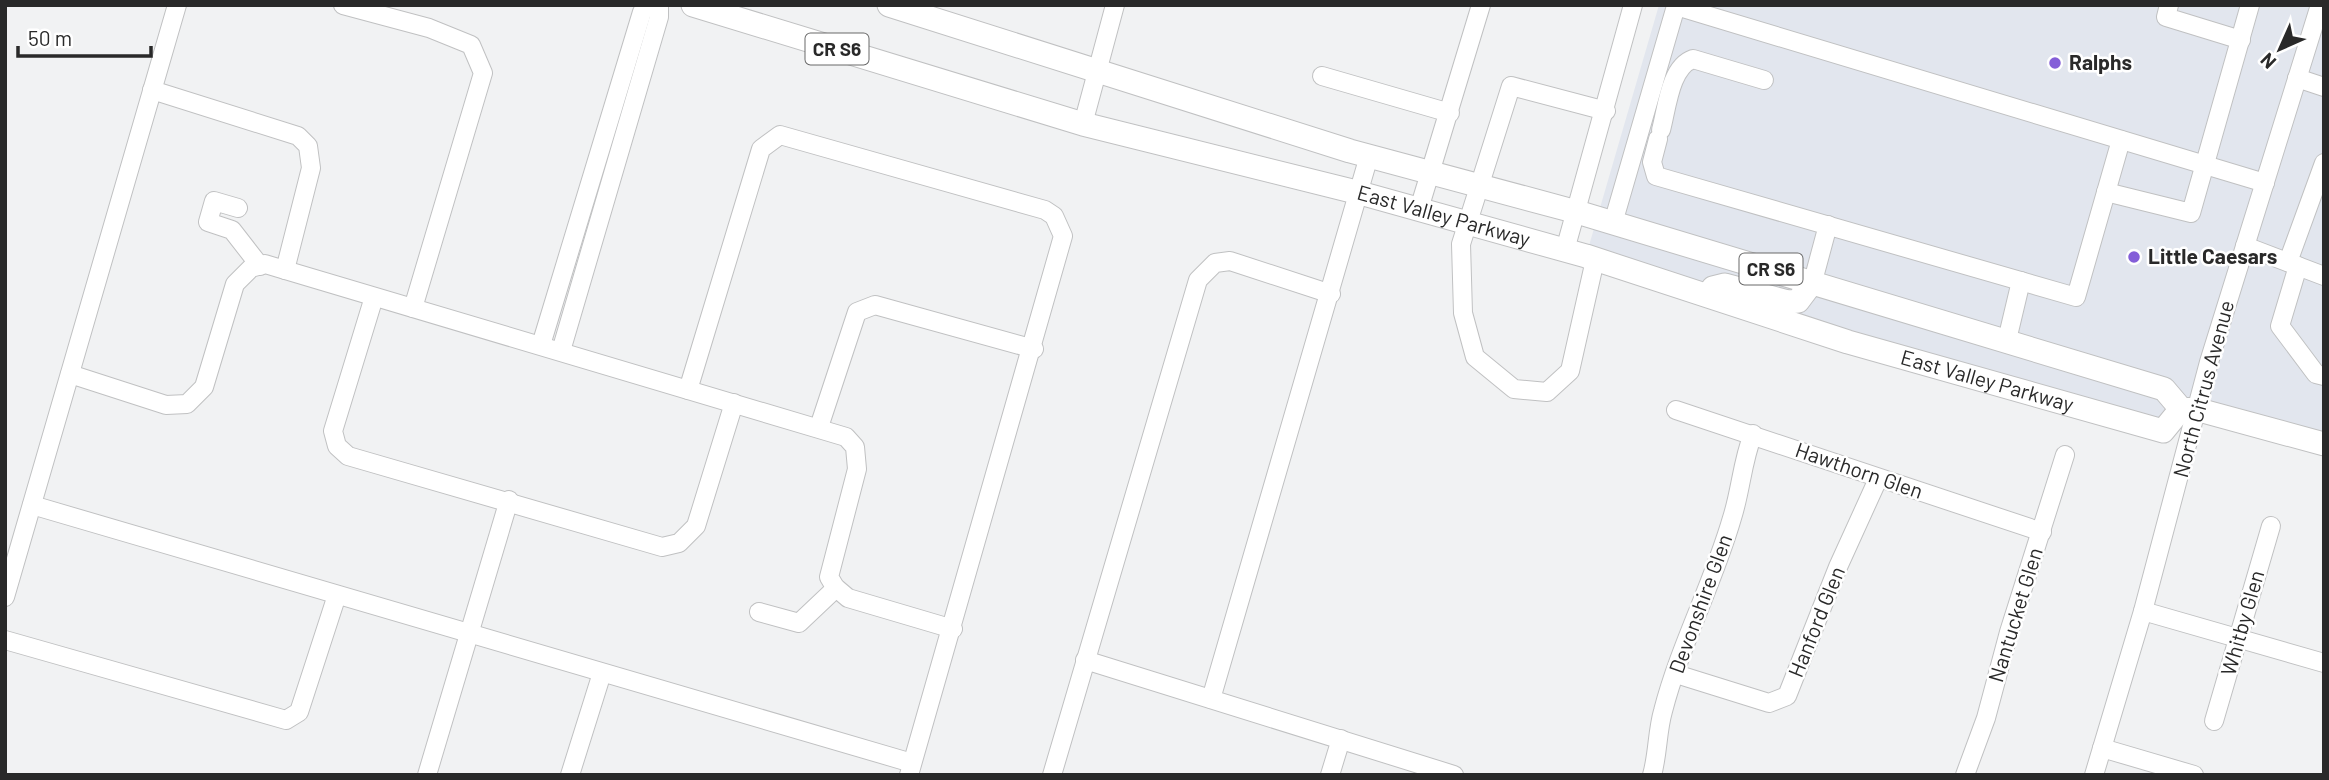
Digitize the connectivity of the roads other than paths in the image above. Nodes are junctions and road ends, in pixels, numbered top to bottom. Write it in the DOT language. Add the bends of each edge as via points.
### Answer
graph roads {
  1 [pos="177,5"];
  2 [pos="343,5"];
  3 [pos="649,5"];
  4 [pos="659,5"];
  5 [pos="693,5"];
  6 [pos="890,5"];
  7 [pos="1115,5"];
  8 [pos="1481,5"];
  9 [pos="1633,5"];
  10 [pos="2169,5"];
  11 [pos="2250,5"];
  12 [pos="2320,5"];
  13 [pos="1676,6"];
  14 [pos="2241,40"];
  15 [pos="1097,69"];
  16 [pos="1322,76"];
  17 [pos="2297,78"];
  18 [pos="1764,80"];
  19 [pos="2324,86"];
  20 [pos="152,90"];
  21 [pos="1606,111"];
  22 [pos="1450,113"];
  23 [pos="619,122"];
  24 [pos="1083,124"];
  25 [pos="2121,140"];
  26 [pos="1369,156"];
  27 [pos="2324,163"];
  28 [pos="2206,166"];
  29 [pos="1430,173"];
  30 [pos="2265,183"];
  31 [pos="1479,187"];
  32 [pos="2106,192"];
  33 [pos="1360,193"];
  34 [pos="237,208"];
  35 [pos="1419,209"];
  36 [pos="1577,212"];
  37 [pos="581,218"];
  38 [pos="599,222"];
  39 [pos="1467,223"];
  40 [pos="1613,223"];
  41 [pos="1828,225"];
  42 [pos="2245,246"];
  43 [pos="1565,250"];
  44 [pos="1595,260"];
  45 [pos="2293,264"];
  46 [pos="260,265"];
  47 [pos="285,270"];
  48 [pos="2324,276"];
  49 [pos="1812,281"];
  50 [pos="2021,281"];
  51 [pos="1696,291"];
  52 [pos="1331,294"];
  53 [pos="374,297"];
  54 [pos="413,308"];
  55 [pos="2007,340"];
  56 [pos="541,345"];
  57 [pos="1034,349"];
  58 [pos="561,351"];
  59 [pos="70,374"];
  60 [pos="2324,376"];
  61 [pos="688,390"];
  62 [pos="734,403"];
  63 [pos="2190,409"];
  64 [pos="1676,410"];
  65 [pos="819,427"];
  66 [pos="1753,434"];
  67 [pos="2324,444"];
  68 [pos="2065,455"];
  69 [pos="1878,479"];
  70 [pos="509,500"];
  71 [pos="32,505"];
  72 [pos="2271,526"];
  73 [pos="2042,532"];
  74 [pos="836,588"];
  75 [pos="337,595"];
  76 [pos="5,597"];
  77 [pos="2143,611"];
  78 [pos="760,612"];
  79 [pos="953,629"];
  80 [pos="469,634"];
  81 [pos="2238,639"];
  82 [pos="5,640"];
  83 [pos="1085,660"];
  84 [pos="2324,663"];
  85 [pos="602,673"];
  86 [pos="1676,674"];
  87 [pos="1211,699"];
  88 [pos="2214,721"];
  89 [pos="1341,739"];
  90 [pos="2102,748"];
  91 [pos="911,769"];
  92 [pos="427,775"];
  93 [pos="570,775"];
  94 [pos="1052,775"];
  95 [pos="1331,775"];
  96 [pos="1454,775"];
  97 [pos="1651,775"];
  98 [pos="1965,775"];
  99 [pos="2094,775"];
  100 [pos="2194,775"];
  1 -- 20 [label="street"];
  2 -- 54 [label="street" via="429,28 471,45 483,73"];
  3 -- 23 [label="street" via="642,12"];
  4 -- 23 [label="street" via="659,17"];
  5 -- 24 [label="main road, East Valley Parkway / CR S6"];
  6 -- 15 [label="main road, East Valley Parkway / CR S6"];
  7 -- 15 [label="street"];
  8 -- 22 [label="street"];
  9 -- 21 [label="street"];
  10 -- 14 [label="street" via="2166,17"];
  11 -- 14 [label="street"];
  12 -- 17 [label="street, North Citrus Avenue"];
  13 -- 25 [label="street"];
  13 -- 40 [label="street"];
  14 -- 28 [label="street"];
  15 -- 24 [label="street"];
  15 -- 26 [label="main road, East Valley Parkway / CR S6"];
  16 -- 22 [label="street"];
  17 -- 19 [label="street"];
  17 -- 30 [label="street, North Citrus Avenue"];
  18 -- 41 [label="street" via="1693,58 1685,62 1677,72 1659,134 1652,162 1656,176"];
  20 -- 47 [label="street" via="298,136 308,146 311,168"];
  20 -- 59 [label="street"];
  21 -- 31 [label="street" via="1511,86"];
  21 -- 36 [label="street"];
  22 -- 29 [label="street"];
  23 -- 37 [label="street"];
  23 -- 38 [label="street"];
  24 -- 33 [label="main road, East Valley Parkway / CR S6"];
  25 -- 28 [label="street"];
  25 -- 32 [label="street"];
  26 -- 29 [label="main road, East Valley Parkway / CR S6"];
  26 -- 33 [label="street"];
  27 -- 45 [label="street"];
  28 -- 30 [label="street"];
  28 -- 32 [label="street" via="2191,213"];
  29 -- 31 [label="main road, East Valley Parkway / CR S6"];
  29 -- 35 [label="street"];
  30 -- 42 [label="street, North Citrus Avenue"];
  31 -- 36 [label="main road, East Valley Parkway / CR S6"];
  31 -- 39 [label="street"];
  32 -- 50 [label="street" via="2076,297"];
  33 -- 35 [label="main road, East Valley Parkway / CR S6"];
  33 -- 52 [label="street"];
  34 -- 46 [label="street" via="214,201 208,222 232,230"];
  35 -- 39 [label="main road, East Valley Parkway / CR S6"];
  36 -- 40 [label="main road, East Valley Parkway / CR S6"];
  36 -- 43 [label="street"];
  37 -- 38 [label="street"];
  37 -- 56 [label="street"];
  38 -- 58 [label="street"];
  39 -- 43 [label="main road, East Valley Parkway / CR S6"];
  39 -- 44 [label="street" via="1461,244 1463,313 1475,357 1514,389 1547,392 1570,371"];
  40 -- 49 [label="main road, East Valley Parkway / CR S6"];
  41 -- 49 [label="street"];
  41 -- 50 [label="street"];
  42 -- 45 [label="street"];
  42 -- 63 [label="street, North Citrus Avenue"];
  43 -- 44 [label="main road, East Valley Parkway / CR S6"];
  44 -- 51 [label="main road, East Valley Parkway / CR S6"];
  45 -- 48 [label="street"];
  45 -- 60 [label="street" via="2280,326 2316,374"];
  46 -- 47 [label="street"];
  46 -- 59 [label="street" via="235,284 204,387 187,404 166,405"];
  47 -- 53 [label="street"];
  49 -- 51 [label="main road" via="1798,301 1725,285"];
  49 -- 55 [label="main road, East Valley Parkway / CR S6"];
  50 -- 55 [label="street"];
  51 -- 63 [label="main road, East Valley Parkway / CR S6" via="1861,346 2163,431"];
  52 -- 83 [label="street" via="1230,261 1215,263 1198,279"];
  52 -- 87 [label="street"];
  53 -- 54 [label="street"];
  53 -- 70 [label="street" via="333,431 337,446 348,456"];
  54 -- 56 [label="street"];
  55 -- 63 [label="main road, East Valley Parkway / CR S6" via="2164,389"];
  56 -- 58 [label="street"];
  57 -- 61 [label="street" via="1063,236 1054,216 1045,209 780,135 761,149"];
  57 -- 65 [label="street" via="875,304 857,312"];
  57 -- 79 [label="street"];
  58 -- 61 [label="street"];
  59 -- 71 [label="street"];
  61 -- 62 [label="street"];
  62 -- 65 [label="street"];
  62 -- 70 [label="street" via="696,526 679,543 662,547"];
  63 -- 67 [label="main road, East Valley Parkway / CR S6"];
  63 -- 77 [label="street, North Citrus Avenue"];
  64 -- 66 [label="street, Hawthorn Glen"];
  65 -- 74 [label="street" via="846,437 855,447 857,469 829,577"];
  66 -- 69 [label="street, Hawthorn Glen"];
  66 -- 86 [label="street, Devonshire Glen" via="1733,515"];
  68 -- 73 [label="street, Nantucket Glen"];
  69 -- 73 [label="street, Hawthorn Glen"];
  69 -- 86 [label="street, Hanford Glen" via="1787,696 1769,703"];
  70 -- 80 [label="street"];
  71 -- 75 [label="street"];
  71 -- 76 [label="street"];
  72 -- 81 [label="street, Whitby Glen"];
  73 -- 98 [label="street, Nantucket Glen"];
  74 -- 78 [label="street" via="799,623"];
  74 -- 79 [label="street" via="849,598"];
  75 -- 80 [label="street"];
  75 -- 82 [label="street" via="299,712 286,720"];
  77 -- 81 [label="street"];
  77 -- 90 [label="street, North Citrus Avenue"];
  79 -- 91 [label="street"];
  80 -- 85 [label="street"];
  80 -- 92 [label="street"];
  81 -- 84 [label="street"];
  81 -- 88 [label="street, Whitby Glen"];
  83 -- 87 [label="street"];
  83 -- 94 [label="street"];
  85 -- 91 [label="street"];
  85 -- 93 [label="street"];
  86 -- 97 [label="street, Devonshire Glen" via="1662,711"];
  87 -- 89 [label="street"];
  89 -- 95 [label="street"];
  89 -- 96 [label="street"];
  90 -- 99 [label="street, North Citrus Avenue"];
  90 -- 100 [label="street"];
}
